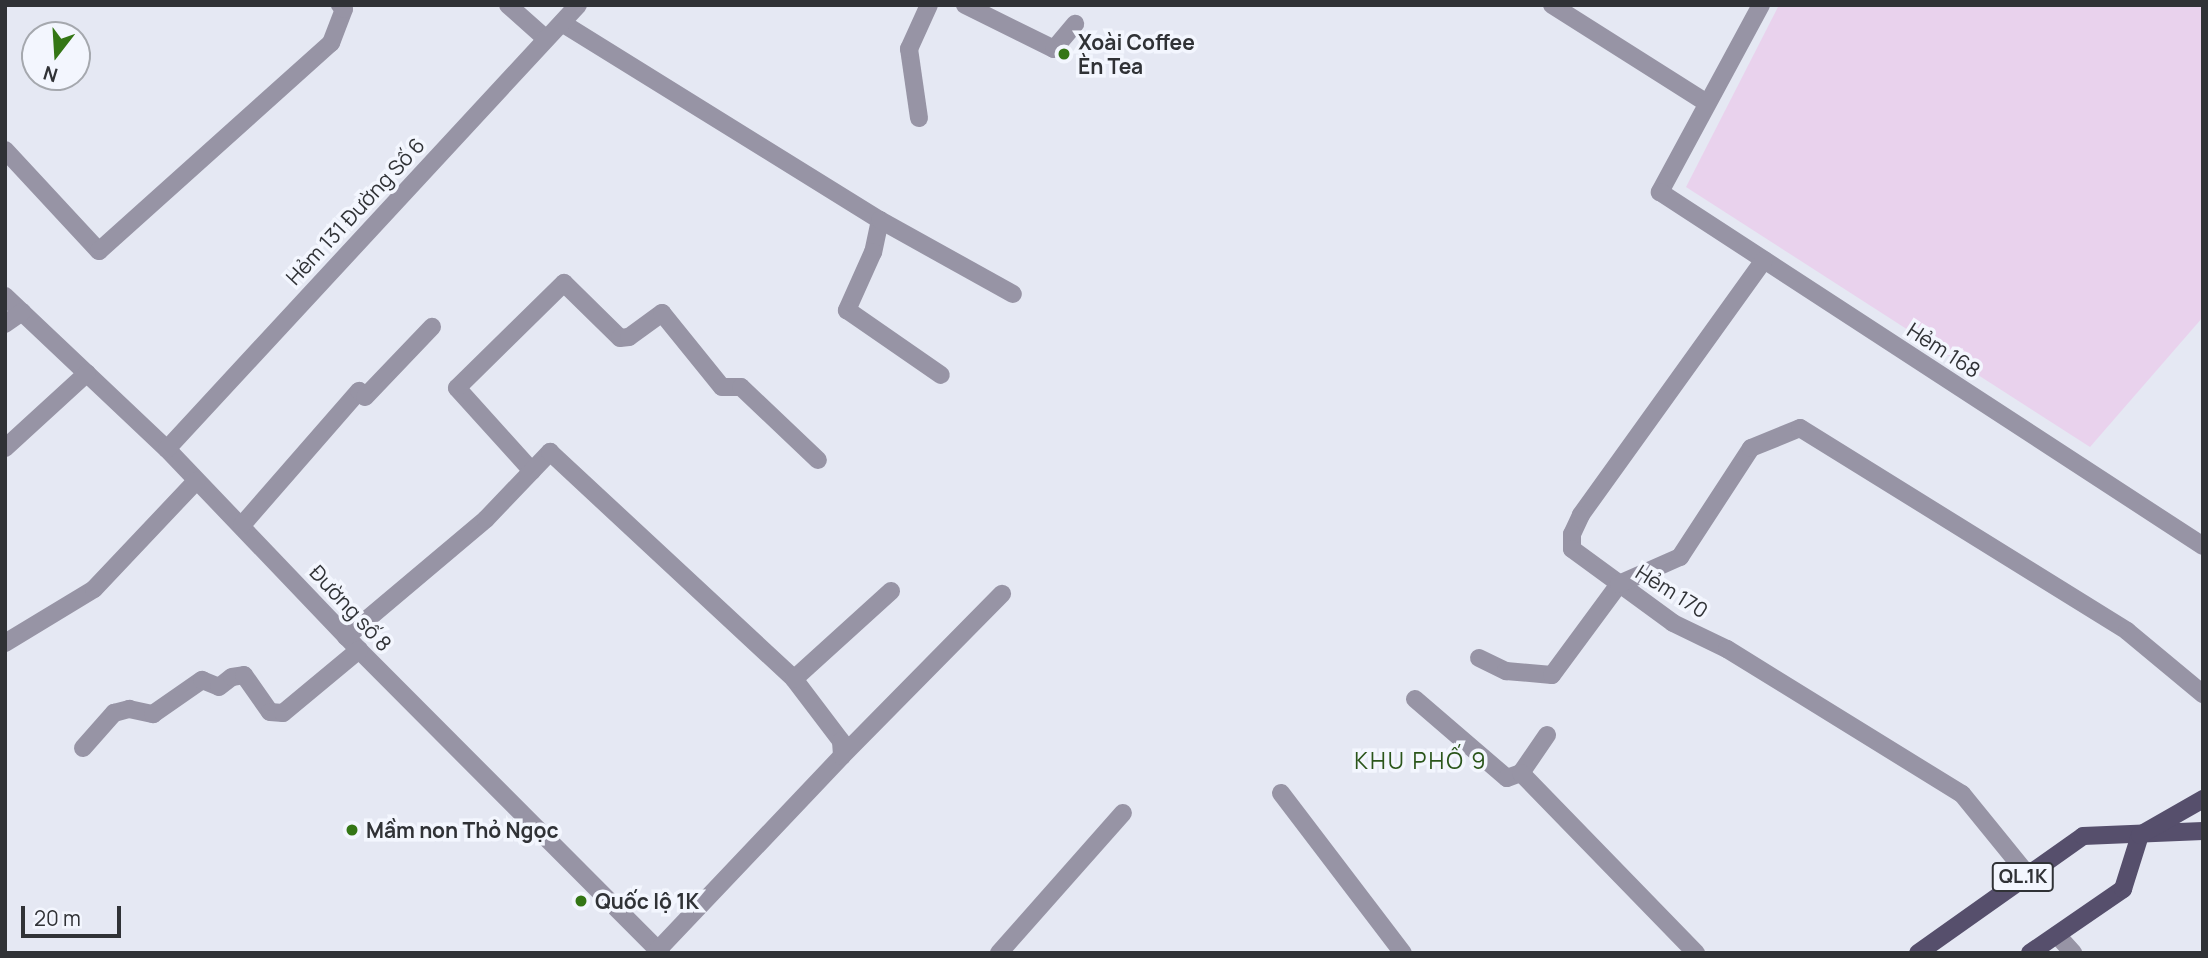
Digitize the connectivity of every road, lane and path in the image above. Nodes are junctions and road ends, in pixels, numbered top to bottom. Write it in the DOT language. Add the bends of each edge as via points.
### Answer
graph roads {
  1 [pos="341,5"];
  2 [pos="508,5"];
  3 [pos="578,5"];
  4 [pos="929,5"];
  5 [pos="965,5"];
  6 [pos="1552,5"];
  7 [pos="1761,5"];
  8 [pos="562,23"];
  9 [pos="1074,23"];
  10 [pos="545,38"];
  11 [pos="1707,103"];
  12 [pos="919,118"];
  13 [pos="5,150"];
  14 [pos="880,220"];
  15 [pos="1764,260"];
  16 [pos="1013,294"];
  17 [pos="5,296"];
  18 [pos="22,312"];
  19 [pos="5,324"];
  20 [pos="432,327"];
  21 [pos="88,373"];
  22 [pos="941,375"];
  23 [pos="5,448"];
  24 [pos="167,449"];
  25 [pos="818,460"];
  26 [pos="532,471"];
  27 [pos="196,481"];
  28 [pos="242,525"];
  29 [pos="2203,546"];
  30 [pos="1619,584"];
  31 [pos="891,591"];
  32 [pos="1002,594"];
  33 [pos="346,637"];
  34 [pos="5,643"];
  35 [pos="359,650"];
  36 [pos="1479,658"];
  37 [pos="794,679"];
  38 [pos="2203,694"];
  39 [pos="1415,699"];
  40 [pos="1547,735"];
  41 [pos="83,748"];
  42 [pos="843,753"];
  43 [pos="1521,773"];
  44 [pos="1281,793"];
  45 [pos="2203,799"];
  46 [pos="1123,813"];
  47 [pos="2203,831"];
  48 [pos="2140,835"];
  49 [pos="2027,874"];
  50 [pos="2057,935"];
  51 [pos="659,951"];
  52 [pos="999,953"];
  53 [pos="1404,953"];
  54 [pos="1696,953"];
  55 [pos="1918,953"];
  56 [pos="2030,953"];
  57 [pos="2073,953"];
  1 -- 13 [label="street" via="344,9 331,43 99,251"];
  2 -- 10 [label="street"];
  3 -- 8 [label="street, Hẻm 131 Đường Số 6"];
  4 -- 12 [label="street" via="909,50"];
  5 -- 9 [label="street" via="1054,49"];
  6 -- 11 [label="street"];
  7 -- 11 [label="street"];
  8 -- 10 [label="street, Hẻm 131 Đường Số 6"];
  8 -- 14 [label="street"];
  10 -- 24 [label="street, Hẻm 131 Đường Số 6"];
  11 -- 15 [label="street, Hẻm 168" via="1660,192"];
  14 -- 16 [label="street"];
  14 -- 22 [label="street" via="873,252 847,310"];
  15 -- 29 [label="street, Hẻm 168"];
  15 -- 30 [label="street, Hẻm 170" via="1572,534 1572,549"];
  17 -- 18 [label="street, Đường số 8"];
  18 -- 19 [label="street"];
  18 -- 21 [label="street, Đường số 8"];
  20 -- 28 [label="street" via="365,397 359,391"];
  21 -- 23 [label="street"];
  21 -- 24 [label="street, Đường số 8"];
  24 -- 27 [label="street, Đường số 8"];
  25 -- 26 [label="street" via="741,387 722,387 662,313 629,337 620,338 564,282 457,388"];
  26 -- 33 [label="street" via="486,519"];
  26 -- 37 [label="street" via="550,452"];
  27 -- 28 [label="street, Đường số 8"];
  27 -- 34 [label="street" via="94,589"];
  28 -- 33 [label="street, Đường số 8"];
  30 -- 36 [label="street" via="1552,676 1506,671"];
  30 -- 38 [label="street" via="1680,557 1751,448 1800,428 2127,631"];
  30 -- 49 [label="street, Hẻm 170" via="1673,623 1727,649 1962,794"];
  31 -- 37 [label="street"];
  32 -- 42 [label="street"];
  33 -- 35 [label="street, Đường số 8"];
  35 -- 41 [label="street" via="283,713 270,712 244,675 219,687 202,680 153,714 129,709 114,713"];
  35 -- 51 [label="street, Đường số 8"];
  37 -- 42 [label="street" via="841,741"];
  39 -- 43 [label="street" via="1507,778"];
  40 -- 43 [label="street"];
  42 -- 51 [label="street"];
  43 -- 54 [label="street"];
  44 -- 53 [label="street"];
  45 -- 48 [label="main road, QL.1K"];
  46 -- 52 [label="street"];
  47 -- 48 [label="main road"];
  48 -- 49 [label="main road, QL.1K" via="2083,836"];
  48 -- 50 [label="main road" via="2123,889"];
  49 -- 55 [label="main road, QL.1K"];
  50 -- 56 [label="main road"];
  50 -- 57 [label="street"];
}
